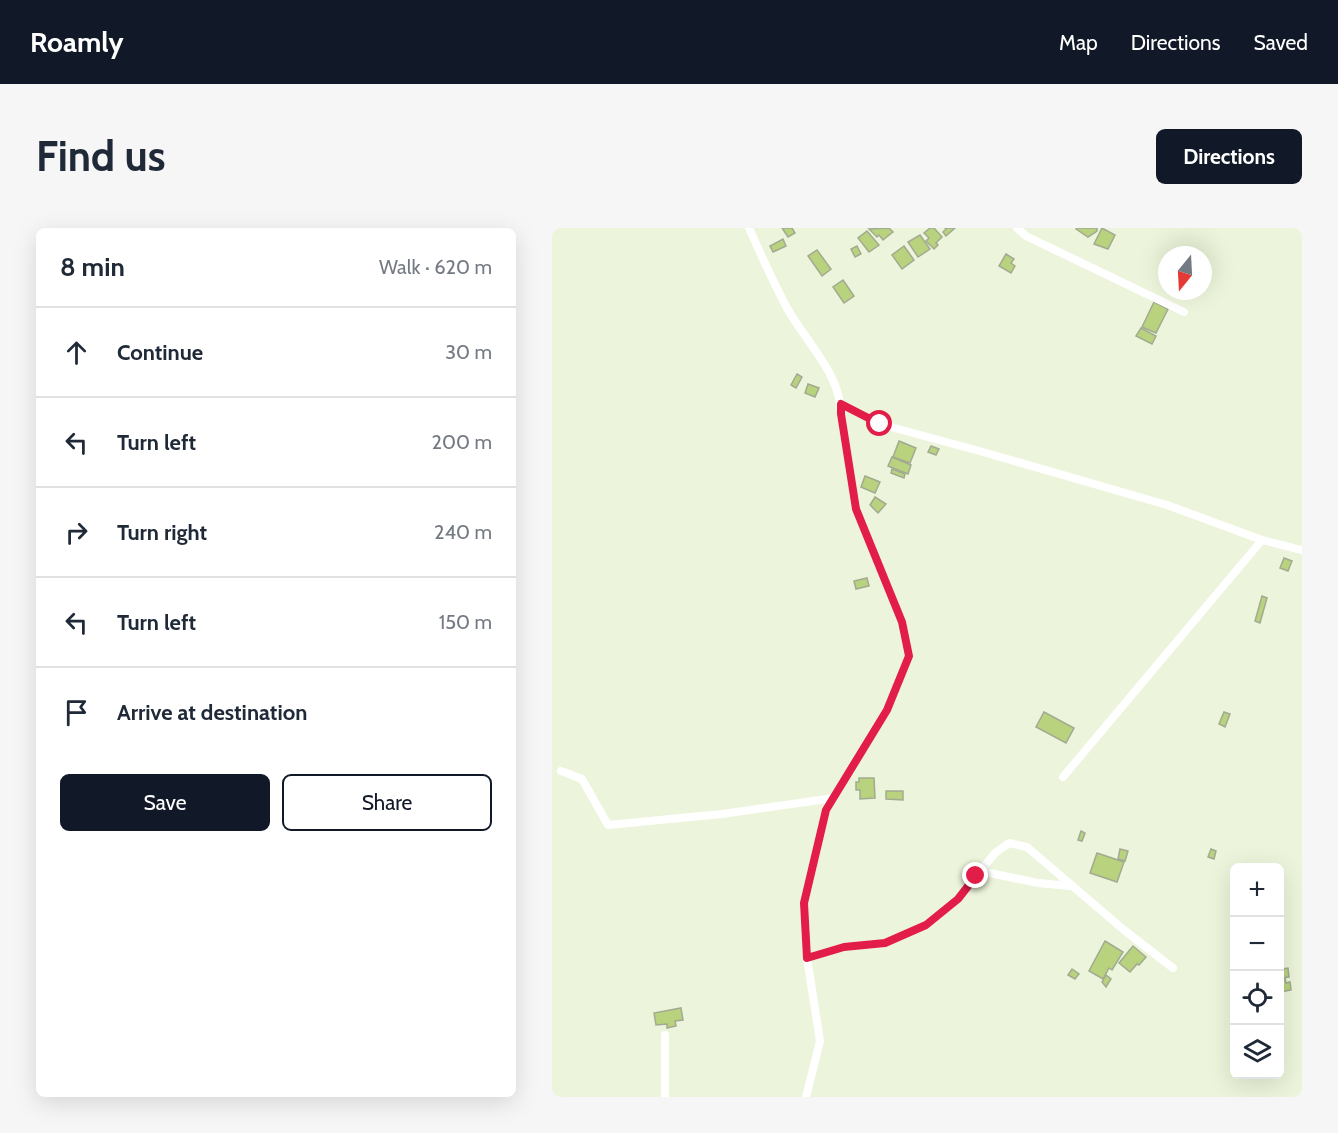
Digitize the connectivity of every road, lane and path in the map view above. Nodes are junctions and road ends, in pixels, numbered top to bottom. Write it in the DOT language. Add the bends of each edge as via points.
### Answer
graph roads {
  1 [pos="749,228"];
  2 [pos="1017,228"];
  3 [pos="1184,312"];
  4 [pos="841,404"];
  5 [pos="1262,540"];
  6 [pos="1302,550"];
  7 [pos="561,771"];
  8 [pos="1063,777"];
  9 [pos="834,798"];
  10 [pos="980,871"];
  11 [pos="1070,886"];
  12 [pos="807,958"];
  13 [pos="1173,968"];
  14 [pos="665,1035"];
  15 [pos="665,1097"];
  16 [pos="806,1097"];
  1 -- 4 [label="street" via="788,309 826,367"];
  2 -- 3 [label="street" via="1026,236"];
  4 -- 5 [label="street" via="880,424 1167,505"];
  4 -- 9 [label="street" via="856,509 902,622 909,656 887,710"];
  5 -- 6 [label="street"];
  5 -- 8 [label="street"];
  7 -- 9 [label="street" via="582,779 608,825"];
  9 -- 12 [label="street" via="826,810 804,903"];
  10 -- 11 [label="street"];
  10 -- 11 [label="street" via="1009,843 1027,847"];
  10 -- 12 [label="street" via="958,899 926,925 885,943 844,947"];
  11 -- 13 [label="street"];
  12 -- 16 [label="street" via="820,1041"];
  14 -- 15 [label="street"];
}
